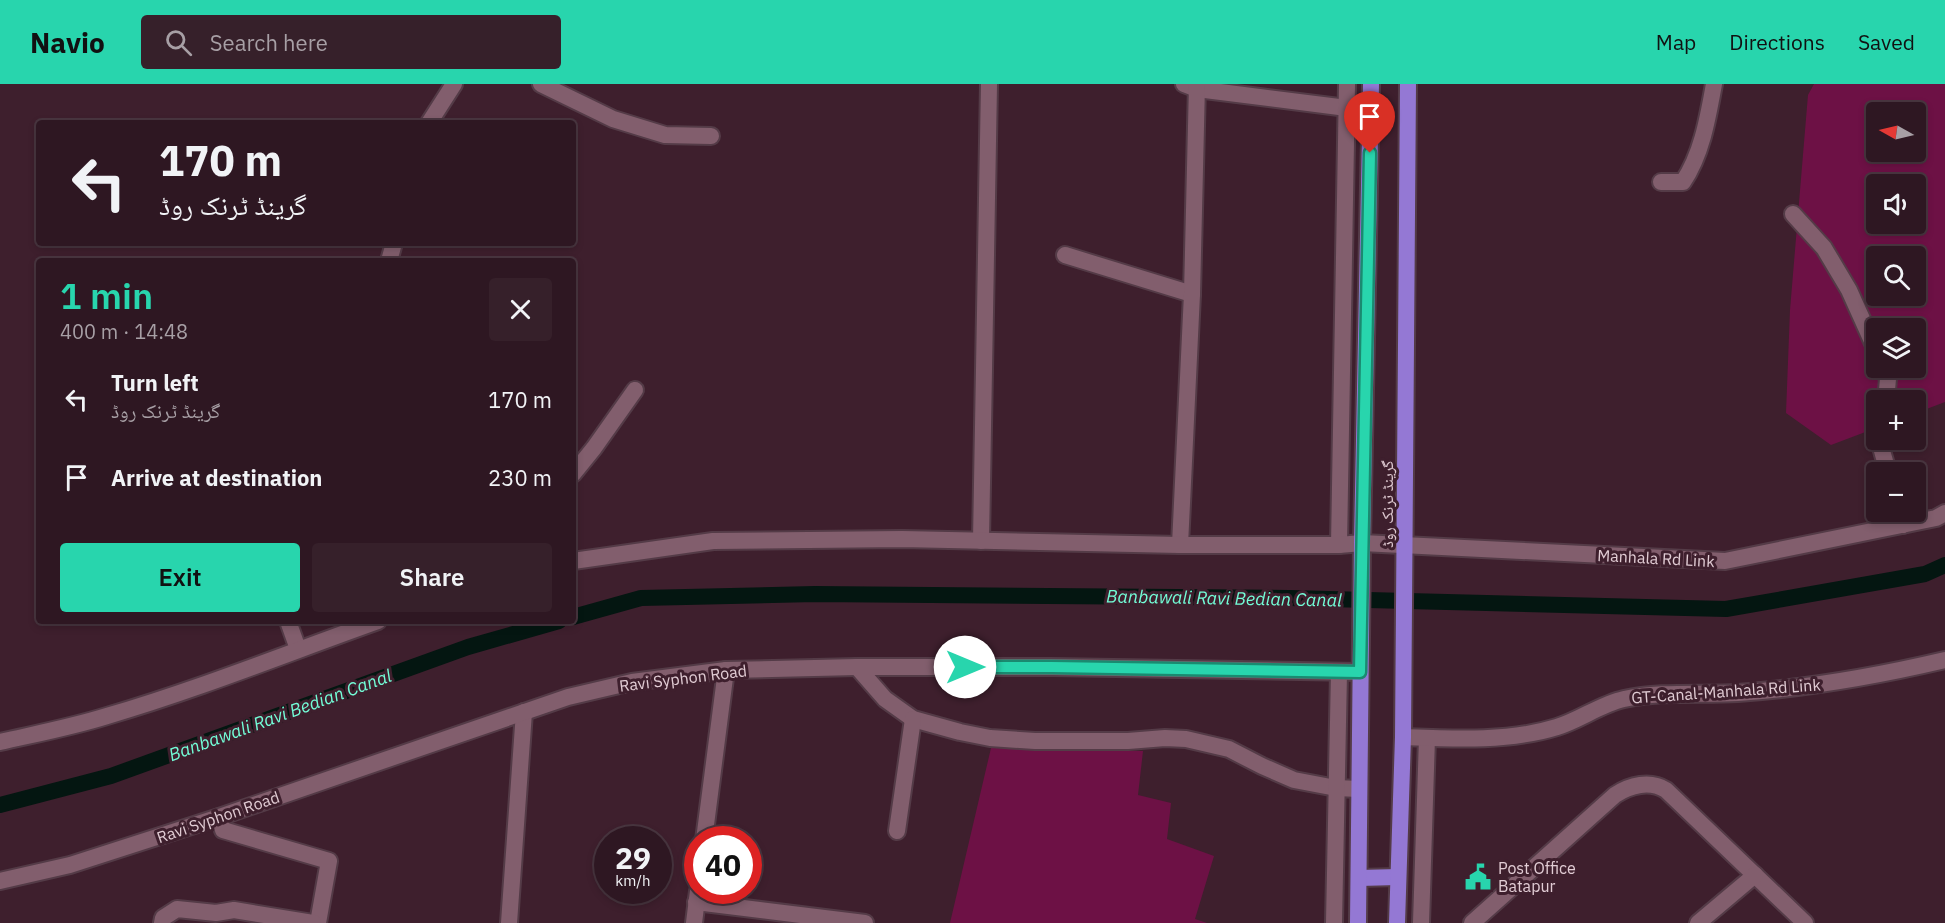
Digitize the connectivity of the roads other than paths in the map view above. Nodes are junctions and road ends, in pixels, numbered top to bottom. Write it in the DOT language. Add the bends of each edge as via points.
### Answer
graph roads {
  1 [pos="454,84"];
  2 [pos="541,84"];
  3 [pos="989,84"];
  4 [pos="1347,84"];
  5 [pos="1371,84"];
  6 [pos="1408,84"];
  7 [pos="1714,84"];
  8 [pos="1193,86"];
  9 [pos="1347,108"];
  10 [pos="431,120"];
  11 [pos="711,136"];
  12 [pos="1661,182"];
  13 [pos="1793,214"];
  14 [pos="1065,255"];
  15 [pos="1192,294"];
  16 [pos="1866,328"];
  17 [pos="635,390"];
  18 [pos="576,470"];
  19 [pos="1945,513"];
  20 [pos="1926,518"];
  21 [pos="1885,522"];
  22 [pos="981,542"];
  23 [pos="1180,545"];
  24 [pos="1339,545"];
  25 [pos="1361,548"];
  26 [pos="1405,552"];
  27 [pos="576,561"];
  28 [pos="289,624"];
  29 [pos="369,624"];
  30 [pos="298,649"];
  31 [pos="1945,660"];
  32 [pos="857,667"];
  33 [pos="1360,667"];
  34 [pos="726,670"];
  35 [pos="1339,672"];
  36 [pos="524,712"];
  37 [pos="913,719"];
  38 [pos="1403,737"];
  39 [pos="1427,738"];
  40 [pos="0,742"];
  41 [pos="1336,788"];
  42 [pos="1359,789"];
  43 [pos="219,817"];
  44 [pos="706,826"];
  45 [pos="897,831"];
  46 [pos="1755,875"];
  47 [pos="1398,877"];
  48 [pos="1359,878"];
  49 [pos="0,880"];
  50 [pos="696,904"];
  51 [pos="742,904"];
  52 [pos="162,923"];
  53 [pos="313,923"];
  54 [pos="318,923"];
  55 [pos="509,923"];
  56 [pos="694,923"];
  57 [pos="866,923"];
  58 [pos="1334,923"];
  59 [pos="1358,923"];
  60 [pos="1397,923"];
  61 [pos="1422,923"];
  62 [pos="1472,923"];
  63 [pos="1698,923"];
  64 [pos="1805,923"];
  1 -- 10 [label="street"];
  2 -- 11 [label="street" via="613,119 665,135"];
  3 -- 22 [label="street"];
  4 -- 9 [label="street"];
  5 -- 25 [label="highway, گرینڈ ٹرنک روڈ"];
  6 -- 26 [label="highway, گرینڈ ٹرنک روڈ"];
  7 -- 12 [label="street" via="1692,169 1683,182"];
  8 -- 9 [label="street"];
  8 -- 15 [label="street"];
  9 -- 24 [label="street"];
  13 -- 16 [label="street" via="1824,248"];
  14 -- 15 [label="street"];
  15 -- 23 [label="street"];
  17 -- 18 [label="street"];
  19 -- 20 [label="street, Manhala Rd Link"];
  21 -- 26 [label="street, Manhala Rd Link" via="1725,561 1495,550"];
  22 -- 23 [label="street, Manhala Rd Link"];
  22 -- 27 [label="street, Manhala Rd Link" via="713,541"];
  23 -- 24 [label="street, Manhala Rd Link"];
  24 -- 25 [label="street, Manhala Rd Link"];
  25 -- 26 [label="street, Manhala Rd Link"];
  25 -- 33 [label="highway, گرینڈ ٹرنک روڈ"];
  26 -- 38 [label="highway, گرینڈ ٹرنک روڈ"];
  28 -- 30 [label="street"];
  29 -- 30 [label="street"];
  30 -- 40 [label="street" via="106,717"];
  31 -- 39 [label="street, GT-Canal-Manhala Rd Link" via="1835,683 1624,699 1537,732 1501,737"];
  32 -- 34 [label="street, Ravi Syphon Road"];
  32 -- 35 [label="street, Ravi Syphon Road"];
  32 -- 37 [label="street" via="885,699"];
  33 -- 35 [label="street, Ravi Syphon Road"];
  33 -- 42 [label="highway, گرینڈ ٹرنک روڈ"];
  34 -- 36 [label="street, Ravi Syphon Road" via="632,682"];
  34 -- 44 [label="street"];
  35 -- 41 [label="street"];
  36 -- 43 [label="street, Ravi Syphon Road"];
  36 -- 55 [label="street"];
  37 -- 41 [label="street" via="990,738 1186,739 1228,749 1294,780"];
  37 -- 45 [label="street"];
  38 -- 39 [label="street, GT-Canal-Manhala Rd Link"];
  38 -- 47 [label="highway, گرینڈ ٹرنک روڈ"];
  39 -- 61 [label="street"];
  41 -- 42 [label="street"];
  41 -- 58 [label="street"];
  42 -- 48 [label="highway, گرینڈ ٹرنک روڈ"];
  43 -- 49 [label="street, Ravi Syphon Road" via="70,865"];
  43 -- 54 [label="street" via="223,830 329,861"];
  46 -- 62 [label="street" via="1666,790 1638,784 1615,795"];
  46 -- 63 [label="street"];
  46 -- 64 [label="street"];
  47 -- 48 [label="highway"];
  47 -- 60 [label="highway, گرینڈ ٹرنک روڈ"];
  48 -- 59 [label="highway, گرینڈ ٹرنک روڈ"];
  50 -- 56 [label="street"];
  51 -- 57 [label="street"];
  52 -- 53 [label="street" via="177,909 216,914 234,910"];
}
